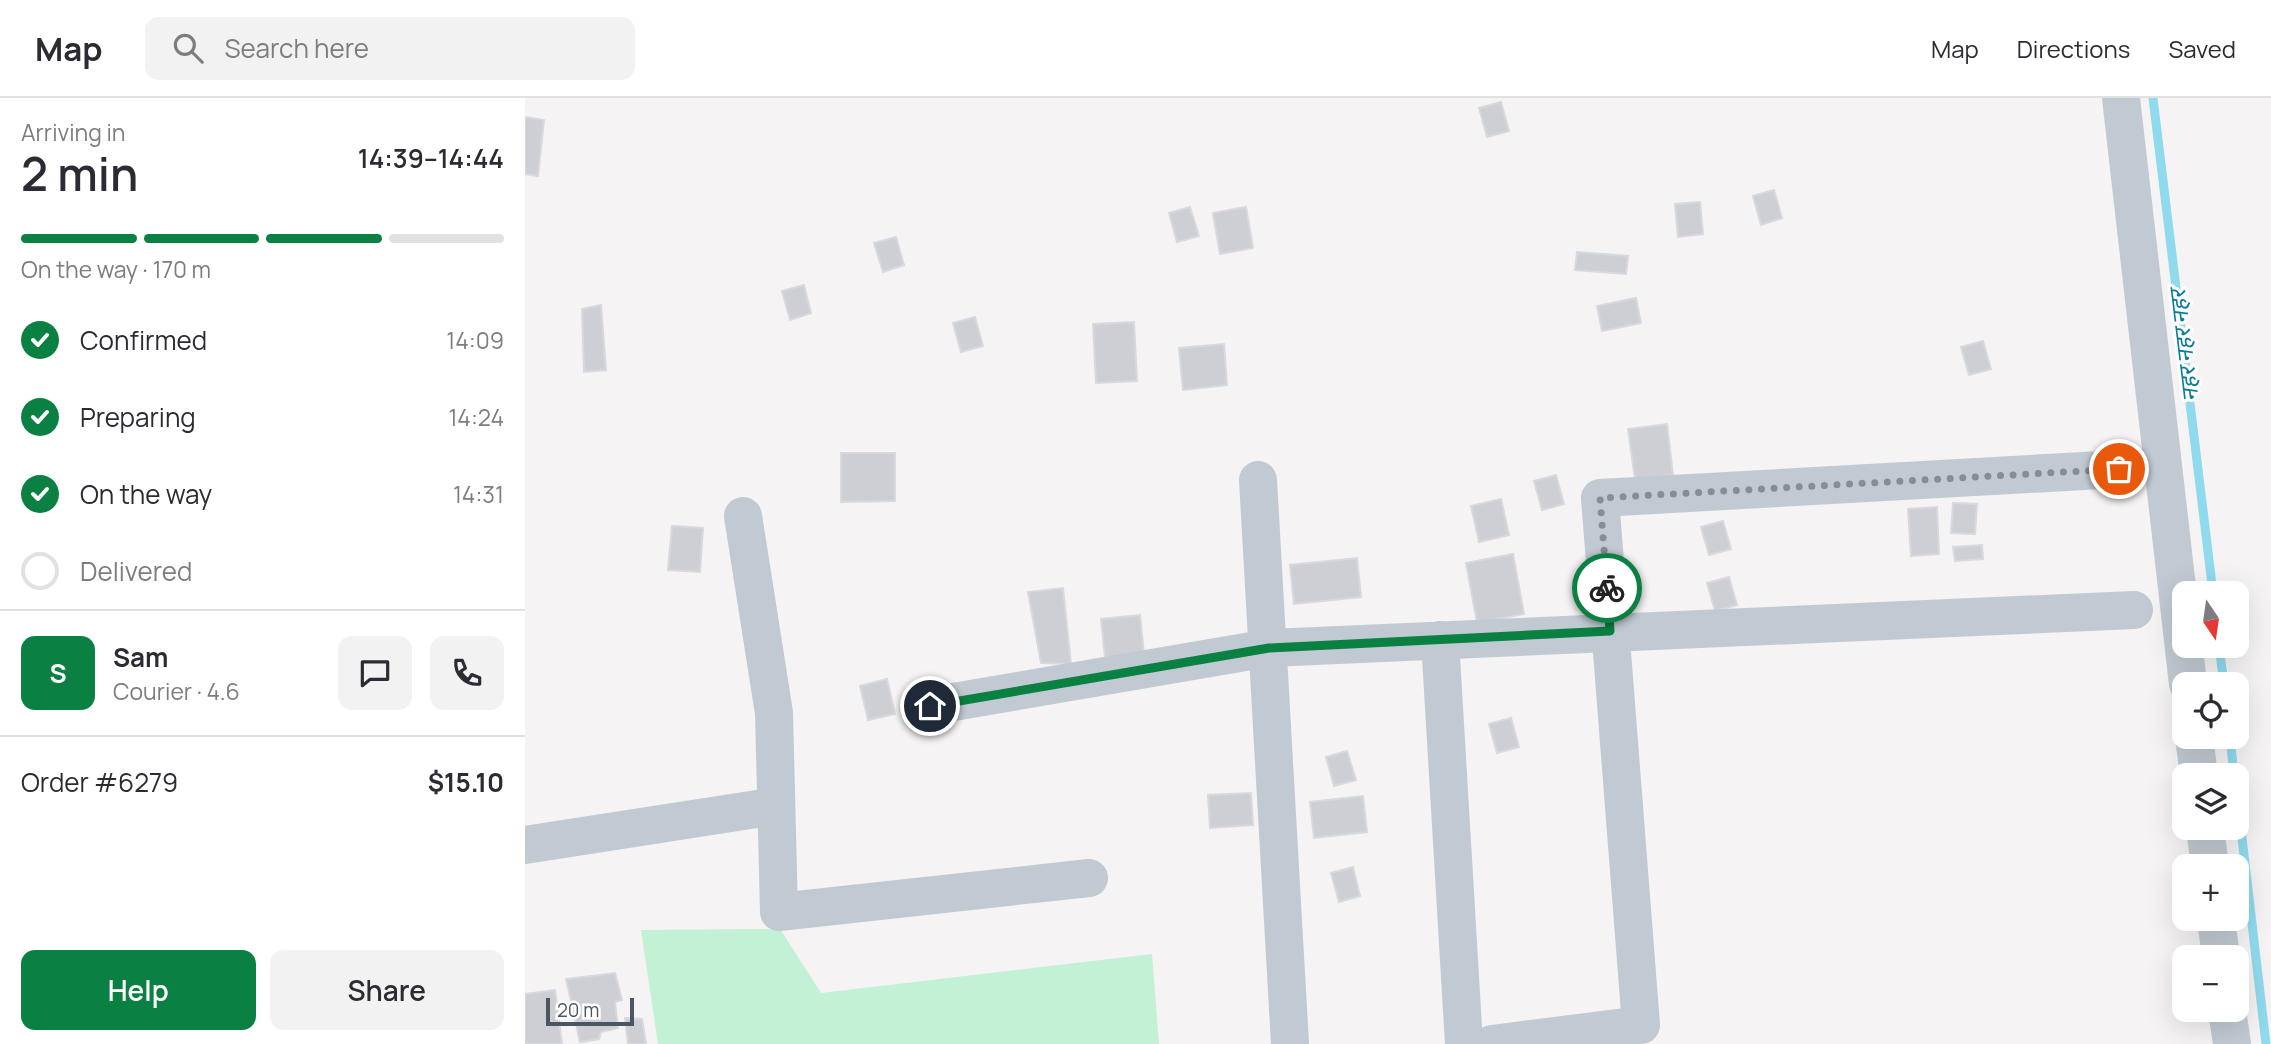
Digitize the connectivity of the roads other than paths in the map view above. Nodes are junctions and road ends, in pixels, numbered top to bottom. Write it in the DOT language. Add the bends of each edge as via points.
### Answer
graph roads {
  1 [pos="2121,98"];
  2 [pos="2119,469"];
  3 [pos="1258,480"];
  4 [pos="743,516"];
  5 [pos="2134,610"];
  6 [pos="1610,631"];
  7 [pos="1440,640"];
  8 [pos="1269,648"];
  9 [pos="2187,672"];
  10 [pos="930,706"];
  11 [pos="776,807"];
  12 [pos="525,845"];
  13 [pos="1089,878"];
  14 [pos="2229,1022"];
  15 [pos="1290,1044"];
  16 [pos="1464,1044"];
  17 [pos="1492,1044"];
  18 [pos="2232,1044"];
  1 -- 9 [label="street"];
  2 -- 6 [label="street" via="1600,498"];
  3 -- 8 [label="street"];
  4 -- 11 [label="street" via="774,713"];
  5 -- 6 [label="street"];
  6 -- 7 [label="street"];
  6 -- 17 [label="street" via="1641,1025"];
  7 -- 8 [label="street"];
  7 -- 16 [label="street"];
  8 -- 10 [label="street"];
  8 -- 15 [label="street"];
  11 -- 12 [label="street"];
  11 -- 13 [label="street" via="779,912"];
  14 -- 18 [label="street"];
}
